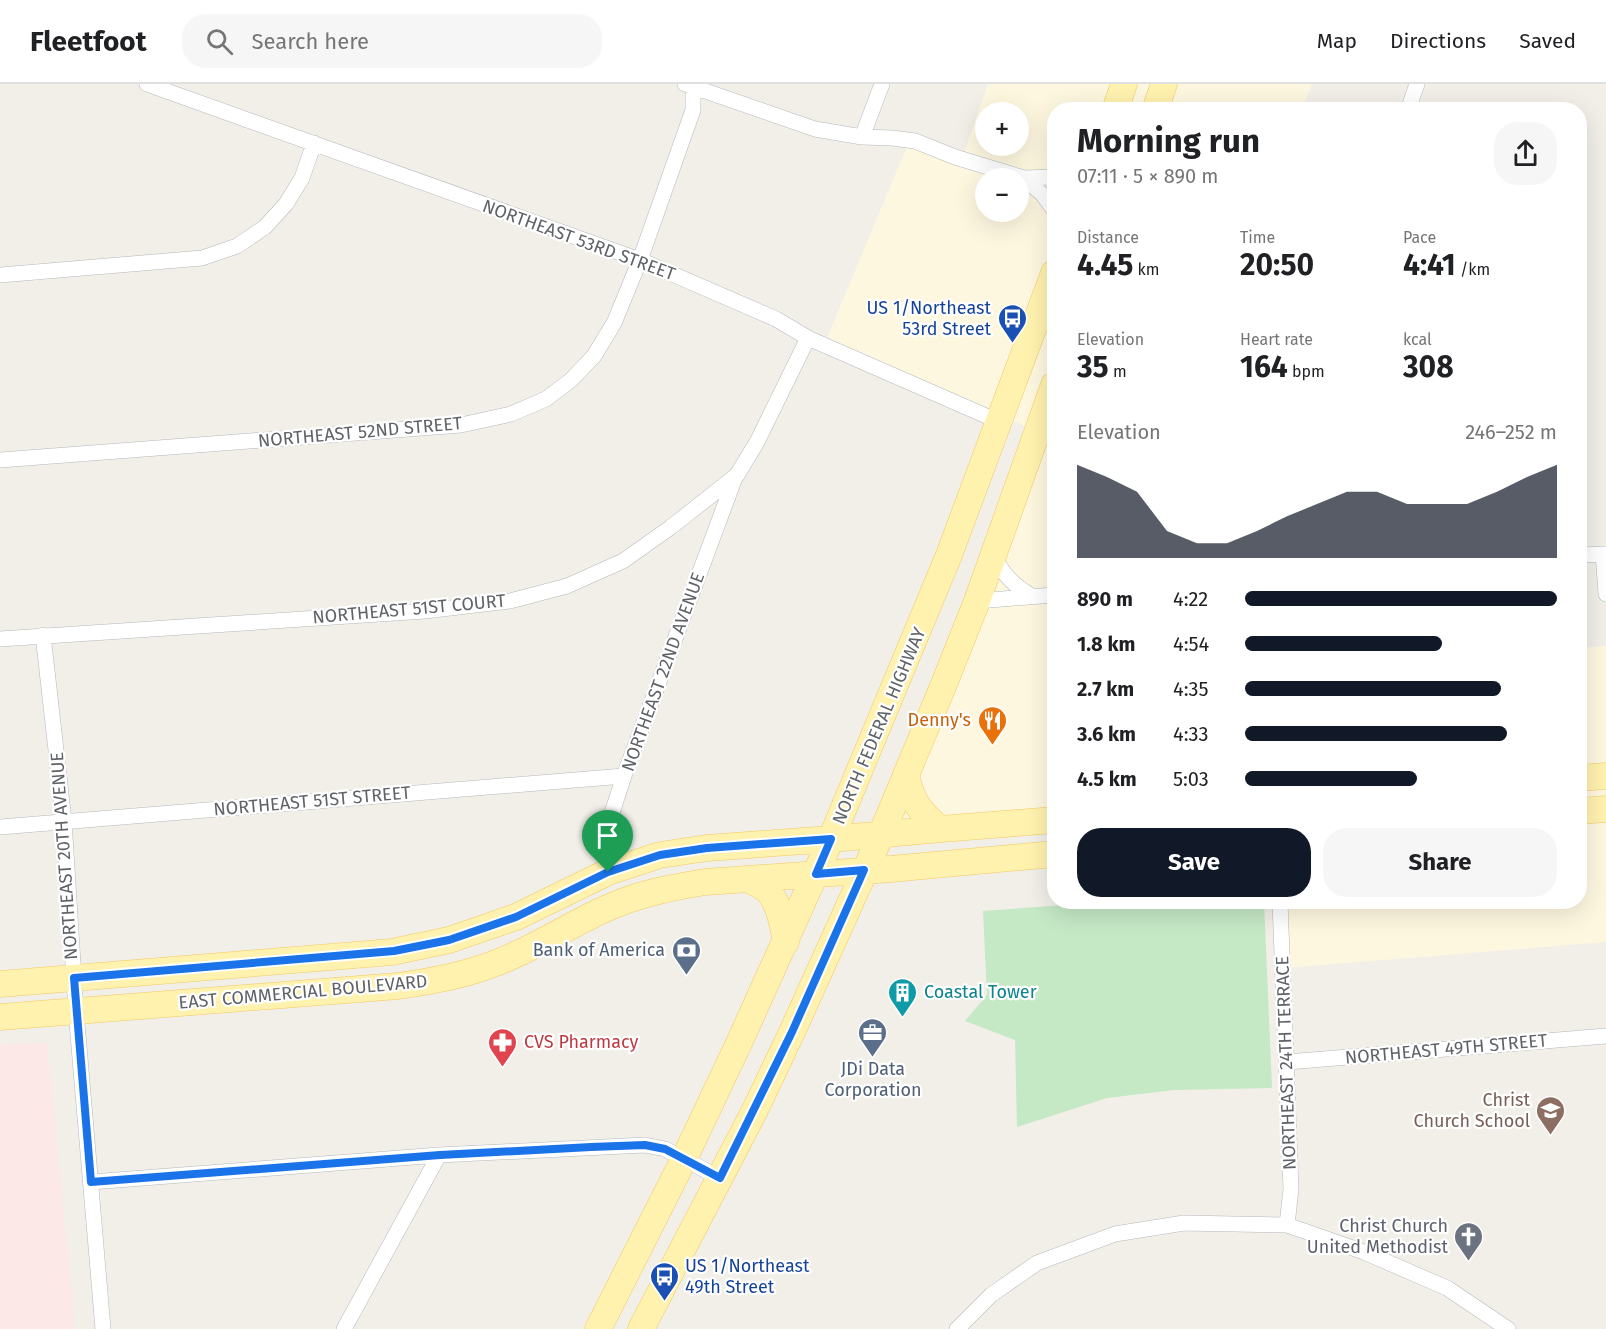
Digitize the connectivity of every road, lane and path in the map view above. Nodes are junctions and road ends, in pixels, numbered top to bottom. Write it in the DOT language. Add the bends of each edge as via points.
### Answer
graph roads {
  1 [pos="147,84"];
  2 [pos="882,84"];
  3 [pos="1124,84"];
  4 [pos="1164,84"];
  5 [pos="1417,84"];
  6 [pos="690,85"];
  7 [pos="1117,102"];
  8 [pos="1158,102"];
  9 [pos="1411,102"];
  10 [pos="862,137"];
  11 [pos="314,143"];
  12 [pos="991,168"];
  13 [pos="1047,177"];
  14 [pos="1029,178"];
  15 [pos="1029,182"];
  16 [pos="1047,200"];
  17 [pos="640,260"];
  18 [pos="0,275"];
  19 [pos="1047,292"];
  20 [pos="808,338"];
  21 [pos="1047,405"];
  22 [pos="1000,422"];
  23 [pos="0,460"];
  24 [pos="736,475"];
  25 [pos="1605,554"];
  26 [pos="1587,555"];
  27 [pos="993,557"];
  28 [pos="1606,594"];
  29 [pos="1047,596"];
  30 [pos="1032,597"];
  31 [pos="977,601"];
  32 [pos="43,635"];
  33 [pos="0,639"];
  34 [pos="906,774"];
  35 [pos="624,776"];
  36 [pos="1606,776"];
  37 [pos="1587,777"];
  38 [pos="1606,809"];
  39 [pos="1587,810"];
  40 [pos="64,821"];
  41 [pos="1047,821"];
  42 [pos="0,827"];
  43 [pos="941,829"];
  44 [pos="881,835"];
  45 [pos="831,839"];
  46 [pos="1047,855"];
  47 [pos="864,870"];
  48 [pos="608,872"];
  49 [pos="816,874"];
  50 [pos="748,879"];
  51 [pos="1280,909"];
  52 [pos="786,942"];
  53 [pos="74,978"];
  54 [pos="0,984"];
  55 [pos="76,1011"];
  56 [pos="0,1017"];
  57 [pos="1606,1036"];
  58 [pos="1287,1062"];
  59 [pos="440,1155"];
  60 [pos="684,1159"];
  61 [pos="720,1178"];
  62 [pos="91,1182"];
  63 [pos="1287,1225"];
  64 [pos="103,1329"];
  65 [pos="344,1329"];
  66 [pos="598,1329"];
  67 [pos="641,1329"];
  68 [pos="957,1329"];
  69 [pos="1508,1329"];
  1 -- 11 [label="street, NORTHEAST 53RD STREET"];
  2 -- 10 [label="street"];
  3 -- 7 [label="main road"];
  4 -- 8 [label="main road"];
  5 -- 9 [label="street"];
  6 -- 10 [label="street" via="815,129"];
  6 -- 17 [label="street" via="693,110"];
  10 -- 12 [label="street" via="915,141"];
  11 -- 17 [label="street, NORTHEAST 53RD STREET"];
  11 -- 18 [label="street" via="302,178 286,204 265,228 237,246 202,258"];
  13 -- 14 [label="street"];
  15 -- 16 [label="street"];
  17 -- 20 [label="street, NORTHEAST 53RD STREET" via="776,319"];
  17 -- 23 [label="street, NORTHEAST 52ND STREET" via="614,323 594,356 546,399 511,414 461,425"];
  19 -- 22 [label="main road, NORTH FEDERAL HIGHWAY"];
  20 -- 22 [label="street, NORTHEAST 53RD STREET"];
  20 -- 24 [label="street, NORTHEAST 51ST COURT" via="758,442"];
  21 -- 27 [label="main road"];
  22 -- 45 [label="main road, NORTH FEDERAL HIGHWAY" via="950,555"];
  24 -- 32 [label="street, NORTHEAST 51ST COURT" via="623,561 567,586 510,602"];
  24 -- 35 [label="street, NORTHEAST 22ND AVENUE"];
  25 -- 26 [label="street"];
  25 -- 28 [label="street"];
  27 -- 30 [label="street" via="1008,579"];
  27 -- 31 [label="main road"];
  29 -- 30 [label="street"];
  30 -- 31 [label="street"];
  31 -- 34 [label="main road"];
  32 -- 33 [label="street, NORTHEAST 51ST COURT"];
  32 -- 40 [label="street, NORTHEAST 20TH AVENUE"];
  34 -- 43 [label="main road" via="916,804"];
  34 -- 44 [label="main road"];
  35 -- 40 [label="street, NORTHEAST 51ST STREET"];
  35 -- 48 [label="street, NORTHEAST 22ND AVENUE" via="608,828"];
  36 -- 37 [label="main road"];
  38 -- 39 [label="main road"];
  40 -- 42 [label="street, NORTHEAST 51ST STREET"];
  40 -- 53 [label="street, NORTHEAST 20TH AVENUE"];
  41 -- 43 [label="main road, EAST COMMERCIAL BOULEVARD"];
  43 -- 44 [label="main road, EAST COMMERCIAL BOULEVARD"];
  44 -- 45 [label="main road, EAST COMMERCIAL BOULEVARD"];
  44 -- 47 [label="main road"];
  45 -- 48 [label="main road, EAST COMMERCIAL BOULEVARD" via="686,850"];
  45 -- 49 [label="main road, NORTH FEDERAL HIGHWAY"];
  46 -- 47 [label="main road, EAST COMMERCIAL BOULEVARD"];
  47 -- 49 [label="main road, EAST COMMERCIAL BOULEVARD"];
  47 -- 61 [label="main road" via="792,1032"];
  48 -- 53 [label="main road, EAST COMMERCIAL BOULEVARD" via="516,917 449,940 394,951"];
  49 -- 50 [label="main road, EAST COMMERCIAL BOULEVARD"];
  49 -- 52 [label="main road, NORTH FEDERAL HIGHWAY"];
  50 -- 52 [label="main road" via="764,888 775,901"];
  50 -- 55 [label="main road, EAST COMMERCIAL BOULEVARD" via="646,894 613,905 501,961 433,981"];
  51 -- 58 [label="street, NORTHEAST 24TH TERRACE"];
  52 -- 60 [label="main road, NORTH FEDERAL HIGHWAY"];
  53 -- 54 [label="main road, EAST COMMERCIAL BOULEVARD"];
  53 -- 55 [label="street, NORTHEAST 20TH AVENUE"];
  55 -- 56 [label="main road, EAST COMMERCIAL BOULEVARD"];
  55 -- 62 [label="street, NORTHEAST 20TH AVENUE"];
  57 -- 58 [label="street, NORTHEAST 49TH STREET"];
  58 -- 63 [label="street, NORTHEAST 24TH TERRACE" via="1291,1189"];
  59 -- 60 [label="street" via="645,1145"];
  59 -- 62 [label="street"];
  59 -- 65 [label="street"];
  60 -- 61 [label="street"];
  60 -- 66 [label="main road, NORTH FEDERAL HIGHWAY"];
  61 -- 67 [label="main road"];
  62 -- 64 [label="street, NORTHEAST 20TH AVENUE"];
  63 -- 68 [label="street" via="1184,1223 1115,1234 1036,1264 992,1295"];
  63 -- 69 [label="street" via="1364,1252 1447,1288"];
}
